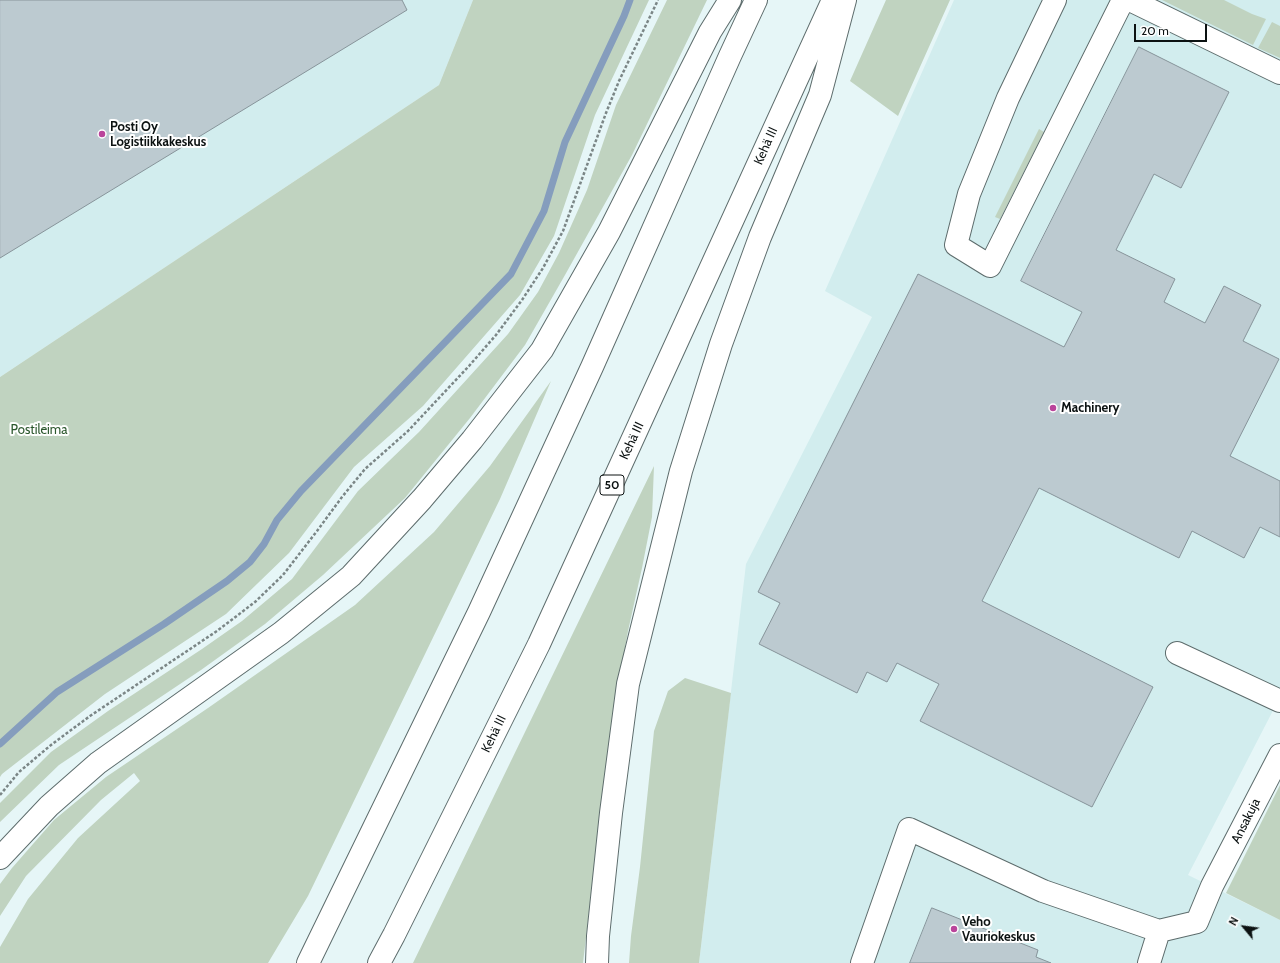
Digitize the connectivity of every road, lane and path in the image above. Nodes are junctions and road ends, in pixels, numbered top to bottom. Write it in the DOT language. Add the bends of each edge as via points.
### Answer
graph roads {
  1 [pos="658,0"];
  2 [pos="730,0"];
  3 [pos="756,0"];
  4 [pos="833,0"];
  5 [pos="845,0"];
  6 [pos="1055,0"];
  7 [pos="1123,0"];
  8 [pos="1130,0"];
  9 [pos="1280,73"];
  10 [pos="1177,653"];
  11 [pos="1280,701"];
  12 [pos="1280,755"];
  13 [pos="0,795"];
  14 [pos="0,858"];
  15 [pos="1159,931"];
  16 [pos="308,963"];
  17 [pos="379,963"];
  18 [pos="597,963"];
  19 [pos="862,963"];
  20 [pos="1149,963"];
  1 -- 13 [label="path" via="619,81 562,231 543,268 496,335 408,430 365,469 283,575 255,602 51,745 19,772"];
  2 -- 14 [label="main road" via="710,32 609,232 542,350 422,499 351,576 281,633 98,763 49,806"];
  3 -- 16 [label="main road" via="489,590"];
  4 -- 17 [label="main road, Kehä III / 50" via="539,644"];
  5 -- 18 [label="main road" via="820,95 760,237 721,344 681,471 628,684 611,813"];
  6 -- 7 [label="main road" via="1008,98 972,188 956,245 990,266"];
  8 -- 9 [label="main road"];
  10 -- 11 [label="main road"];
  12 -- 15 [label="main road, Ansakuja" via="1212,886 1197,922"];
  15 -- 19 [label="main road" via="1043,891 909,829"];
  15 -- 20 [label="main road"];
}
